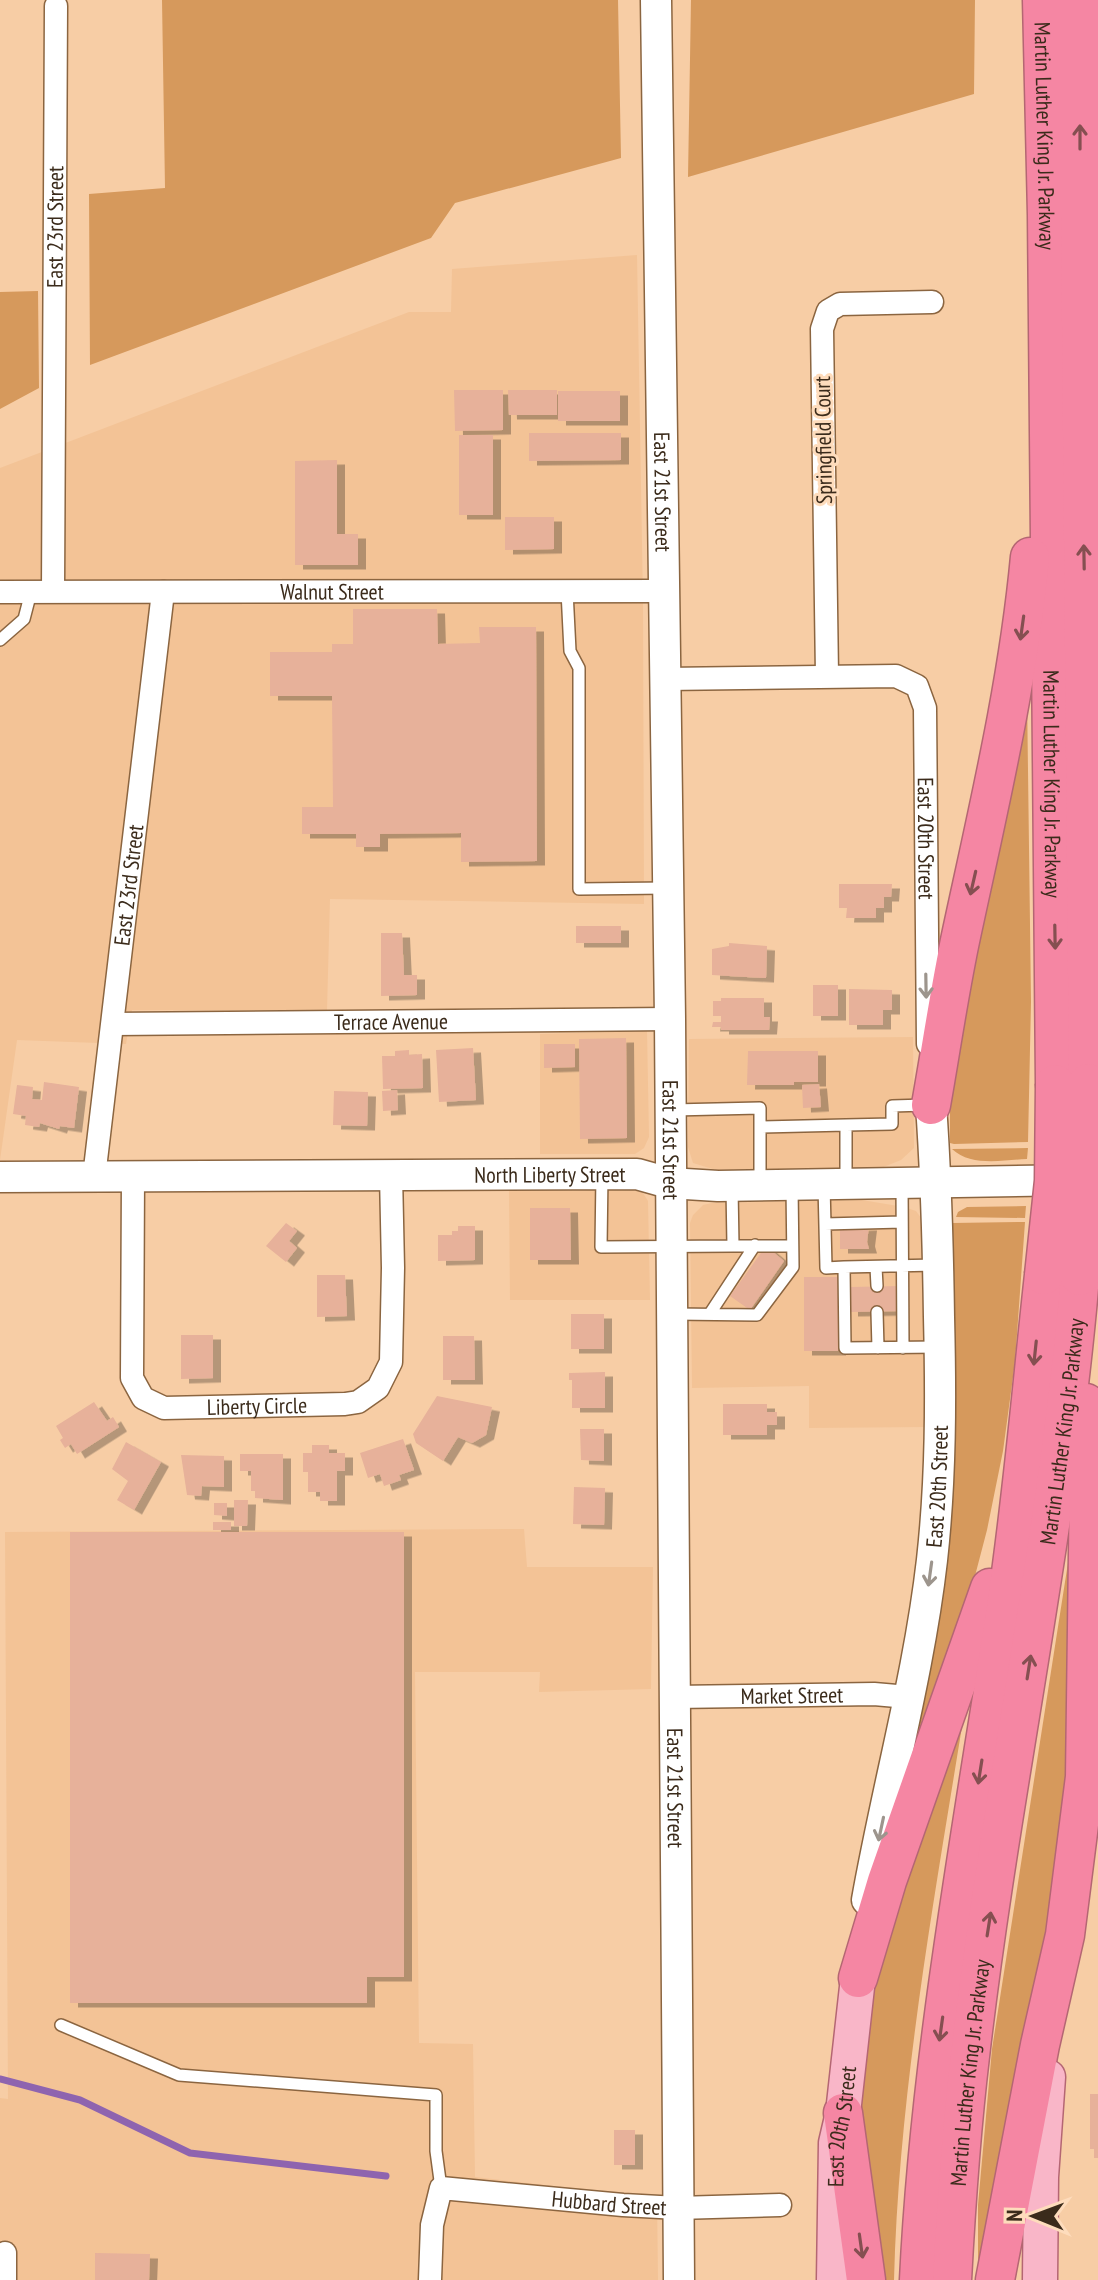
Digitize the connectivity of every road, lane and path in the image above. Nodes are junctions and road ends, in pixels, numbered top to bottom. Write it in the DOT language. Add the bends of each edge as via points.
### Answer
graph roads {
  1 [pos="656,0"];
  2 [pos="1042,0"];
  3 [pos="1080,0"];
  4 [pos="56,6"];
  5 [pos="1063,215"];
  6 [pos="932,302"];
  7 [pos="1098,310"];
  8 [pos="53,591"];
  9 [pos="567,591"];
  10 [pos="664,591"];
  11 [pos="0,592"];
  12 [pos="31,592"];
  13 [pos="163,592"];
  14 [pos="0,640"];
  15 [pos="827,675"];
  16 [pos="665,679"];
  17 [pos="668,888"];
  18 [pos="670,1019"];
  19 [pos="113,1024"];
  20 [pos="931,1105"];
  21 [pos="669,1110"];
  22 [pos="846,1125"];
  23 [pos="760,1127"];
  24 [pos="391,1174"];
  25 [pos="602,1174"];
  26 [pos="0,1177"];
  27 [pos="94,1177"];
  28 [pos="133,1177"];
  29 [pos="1098,1180"];
  30 [pos="669,1183"];
  31 [pos="936,1183"];
  32 [pos="835,1184"];
  33 [pos="902,1184"];
  34 [pos="792,1185"];
  35 [pos="746,1186"];
  36 [pos="902,1222"];
  37 [pos="825,1224"];
  38 [pos="755,1245"];
  39 [pos="733,1246"];
  40 [pos="792,1246"];
  41 [pos="670,1247"];
  42 [pos="938,1265"];
  43 [pos="902,1266"];
  44 [pos="844,1267"];
  45 [pos="876,1267"];
  46 [pos="1062,1276"];
  47 [pos="877,1286"];
  48 [pos="711,1312"];
  49 [pos="877,1312"];
  50 [pos="671,1314"];
  51 [pos="940,1347"];
  52 [pos="878,1348"];
  53 [pos="903,1348"];
  54 [pos="1013,1557"];
  55 [pos="674,1697"];
  56 [pos="908,1697"];
  57 [pos="1098,1818"];
  58 [pos="1065,1935"];
  59 [pos="858,1978"];
  60 [pos="61,2025"];
  61 [pos="843,2113"];
  62 [pos="441,2188"];
  63 [pos="780,2205"];
  64 [pos="678,2208"];
  65 [pos="5,2253"];
  66 [pos="5,2280"];
  67 [pos="430,2280"];
  68 [pos="679,2280"];
  69 [pos="834,2280"];
  70 [pos="866,2280"];
  71 [pos="919,2280"];
  72 [pos="952,2280"];
  73 [pos="995,2280"];
  74 [pos="1040,2280"];
  1 -- 10 [label="street, East 21st Street"];
  2 -- 5 [label="highway, Martin Luther King Jr. Parkway"];
  5 -- 3 [label="highway, Martin Luther King Jr. Parkway, one-way"];
  4 -- 8 [label="street, East 23rd Street"];
  5 -- 7 [label="highway"];
  5 -- 20 [label="highway, one-way" via="1024,616"];
  5 -- 46 [label="highway, Martin Luther King Jr. Parkway, bridge" via="1072,1084"];
  6 -- 15 [label="street, Springfield Court" via="840,304 828,311 822,329"];
  8 -- 12 [label="street, Walnut Street"];
  8 -- 13 [label="street, Walnut Street"];
  9 -- 10 [label="street, Walnut Street"];
  9 -- 13 [label="street, Walnut Street"];
  9 -- 17 [label="lane" via="570,651 579,668 579,889"];
  10 -- 16 [label="street, East 21st Street"];
  11 -- 12 [label="street, Walnut Street"];
  12 -- 14 [label="lane" via="24,619"];
  13 -- 19 [label="street, East 23rd Street"];
  15 -- 16 [label="street"];
  15 -- 20 [label="street, East 20th Street, one-way" via="896,676 917,686 925,708"];
  16 -- 17 [label="street, East 21st Street"];
  17 -- 18 [label="street, East 21st Street"];
  18 -- 19 [label="street, Terrace Avenue"];
  18 -- 21 [label="street, East 21st Street"];
  19 -- 27 [label="street, East 23rd Street"];
  20 -- 22 [label="lane" via="892,1106 892,1124"];
  20 -- 31 [label="street, East 20th Street"];
  21 -- 23 [label="lane" via="760,1108"];
  21 -- 30 [label="street, East 21st Street"];
  22 -- 23 [label="lane"];
  22 -- 32 [label="lane"];
  23 -- 35 [label="lane"];
  24 -- 25 [label="street, North Liberty Street"];
  24 -- 28 [label="street, North Liberty Street"];
  24 -- 28 [label="street, Liberty Circle" via="391,1362 378,1388 345,1404 164,1408 143,1398 132,1378"];
  25 -- 30 [label="street, North Liberty Street" via="637,1174"];
  25 -- 41 [label="lane" via="601,1247"];
  26 -- 27 [label="street, North Liberty Street"];
  27 -- 28 [label="street, North Liberty Street"];
  29 -- 31 [label="street, North Liberty Street"];
  30 -- 35 [label="street, North Liberty Street"];
  30 -- 41 [label="street, East 21st Street"];
  31 -- 33 [label="street, North Liberty Street"];
  31 -- 42 [label="street, East 20th Street"];
  32 -- 33 [label="street, North Liberty Street"];
  32 -- 34 [label="street, North Liberty Street"];
  32 -- 37 [label="lane"];
  33 -- 36 [label="lane"];
  34 -- 35 [label="street, North Liberty Street"];
  34 -- 40 [label="lane"];
  35 -- 39 [label="lane"];
  36 -- 37 [label="lane"];
  36 -- 43 [label="lane"];
  37 -- 44 [label="lane" via="826,1268"];
  38 -- 39 [label="lane"];
  38 -- 40 [label="lane"];
  38 -- 48 [label="lane"];
  39 -- 41 [label="lane"];
  40 -- 48 [label="lane" via="793,1267 770,1289 757,1315"];
  41 -- 50 [label="street, East 21st Street"];
  42 -- 43 [label="lane"];
  42 -- 51 [label="street, East 20th Street"];
  43 -- 45 [label="lane"];
  43 -- 53 [label="lane"];
  44 -- 45 [label="lane"];
  44 -- 52 [label="lane" via="845,1348"];
  45 -- 47 [label="lane"];
  46 -- 54 [label="highway, Martin Luther King Jr. Parkway, one-way"];
  46 -- 58 [label="highway" via="1089,1479 1085,1777"];
  72 -- 46 [label="highway, Martin Luther King Jr. Parkway, one-way" via="970,2056 1069,1395"];
  48 -- 50 [label="lane"];
  49 -- 52 [label="lane"];
  50 -- 55 [label="street, East 21st Street"];
  51 -- 53 [label="lane"];
  51 -- 56 [label="street, East 20th Street, one-way" via="935,1533"];
  52 -- 53 [label="lane"];
  54 -- 59 [label="highway" via="989,1589"];
  54 -- 71 [label="highway, Martin Luther King Jr. Parkway, one-way" via="939,2044"];
  55 -- 56 [label="street, Market Street"];
  55 -- 64 [label="street, East 21st Street"];
  56 -- 59 [label="street, East 20th Street, one-way" via="869,1885"];
  57 -- 58 [label="street"];
  58 -- 73 [label="highway"];
  58 -- 74 [label="main road" via="1045,2118"];
  59 -- 61 [label="main road, East 20th Street"];
  60 -- 62 [label="lane" via="179,2075 436,2095"];
  61 -- 69 [label="main road, East 20th Street" via="836,2143"];
  61 -- 70 [label="highway, one-way"];
  62 -- 64 [label="street, Hubbard Street"];
  62 -- 67 [label="street" via="432,2225"];
  63 -- 64 [label="street, Hubbard Street"];
  64 -- 68 [label="street, East 21st Street"];
  65 -- 66 [label="street"];
}
